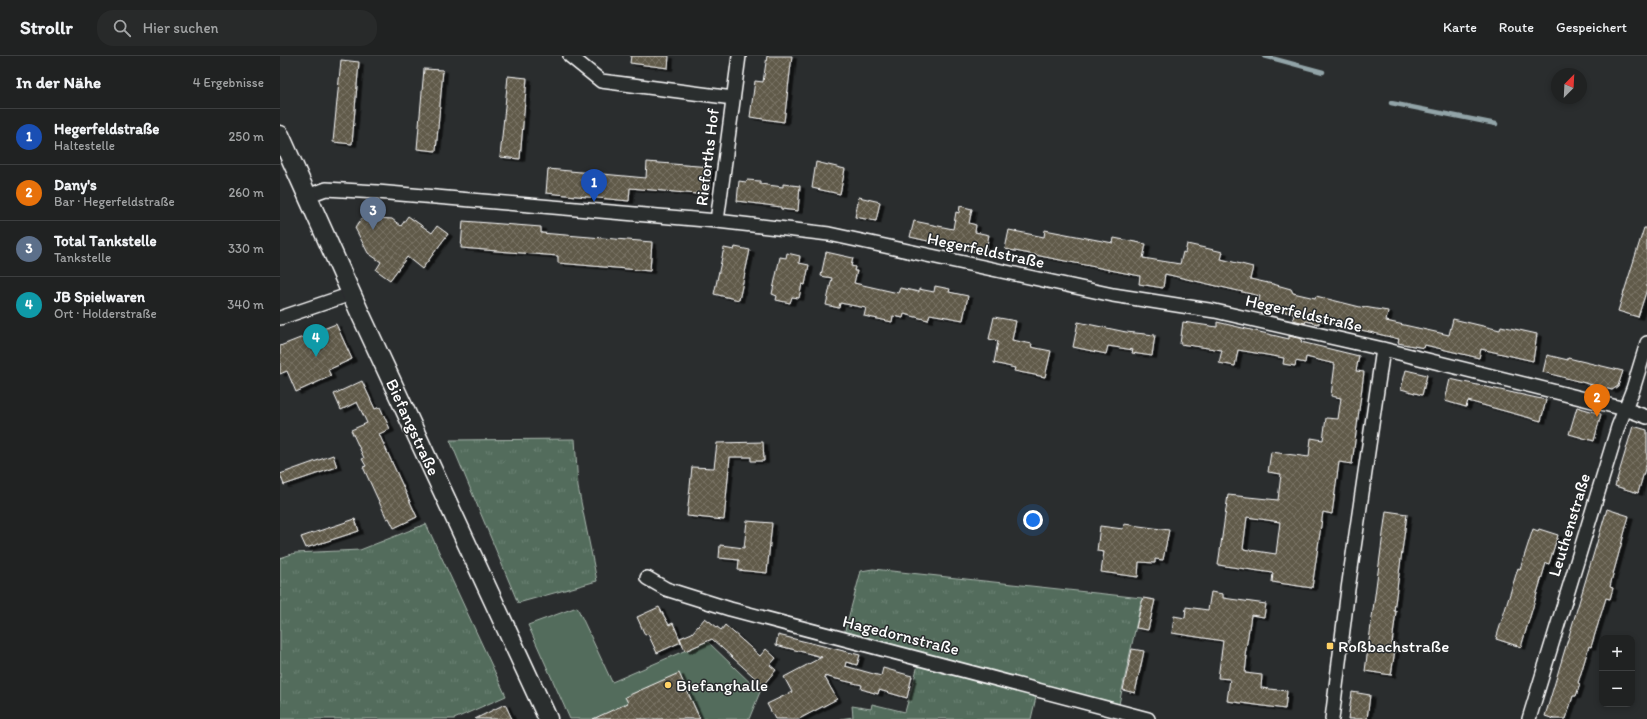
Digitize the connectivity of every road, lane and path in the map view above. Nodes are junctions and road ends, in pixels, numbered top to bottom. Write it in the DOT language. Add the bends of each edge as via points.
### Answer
graph roads {
  1 [pos="570,56"];
  2 [pos="739,56"];
  3 [pos="733,98"];
  4 [pos="280,134"];
  5 [pos="307,196"];
  6 [pos="718,221"];
  7 [pos="351,294"];
  8 [pos="280,318"];
  9 [pos="1647,343"];
  10 [pos="1383,349"];
  11 [pos="1625,409"];
  12 [pos="1647,417"];
  13 [pos="647,578"];
  14 [pos="548,719"];
  15 [pos="1148,719"];
  16 [pos="1332,719"];
  17 [pos="1528,719"];
  1 -- 3 [label="street, Rieforths Hof" via="601,81"];
  2 -- 3 [label="street, Rieforths Hof"];
  3 -- 6 [label="street, Rieforths Hof"];
  4 -- 5 [label="main road, Biefangstraße"];
  5 -- 6 [label="street, Hegerfeldstraße" via="326,189 377,192"];
  5 -- 7 [label="main road, Biefangstraße"];
  6 -- 10 [label="street, Hegerfeldstraße" via="829,234 1113,295 1215,311"];
  7 -- 8 [label="street"];
  7 -- 14 [label="main road, Biefangstraße"];
  9 -- 11 [label="street, Leuthenstraße"];
  10 -- 11 [label="street, Hegerfeldstraße"];
  10 -- 16 [label="street"];
  11 -- 12 [label="street, Hegerfeldstraße"];
  11 -- 17 [label="street, Leuthenstraße"];
  13 -- 15 [label="street, Hagedornstraße" via="666,589 730,609"];
}
